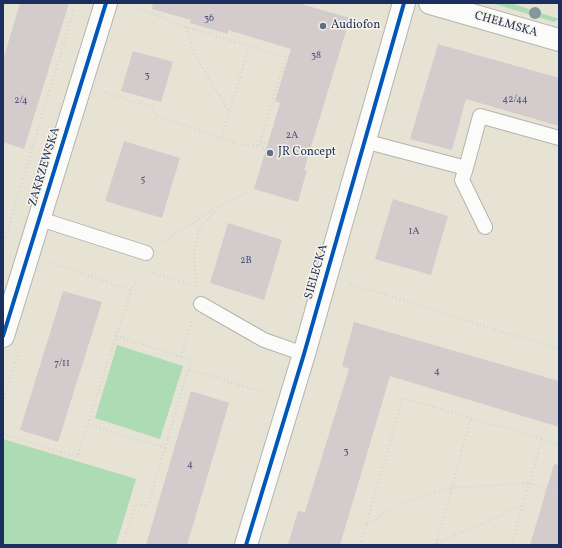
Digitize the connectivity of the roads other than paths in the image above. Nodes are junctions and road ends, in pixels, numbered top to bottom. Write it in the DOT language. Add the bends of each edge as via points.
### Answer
graph roads {
  1 [pos="106,3"];
  2 [pos="404,3"];
  3 [pos="430,3"];
  4 [pos="559,40"];
  5 [pos="559,138"];
  6 [pos="364,141"];
  7 [pos="466,168"];
  8 [pos="40,220"];
  9 [pos="485,227"];
  10 [pos="146,253"];
  11 [pos="201,304"];
  12 [pos="3,336"];
  13 [pos="304,354"];
  14 [pos="246,545"];
  1 -- 8 [label="street, ZAKRZEWSKA"];
  2 -- 6 [label="street, SIELECKA"];
  3 -- 4 [label="street, CHEŁMSKA"];
  5 -- 7 [label="lane" via="480,116"];
  6 -- 7 [label="lane"];
  6 -- 13 [label="street, SIELECKA"];
  7 -- 9 [label="lane" via="462,180"];
  8 -- 10 [label="lane"];
  8 -- 12 [label="street, ZAKRZEWSKA"];
  11 -- 13 [label="lane" via="264,340"];
  13 -- 14 [label="street, SIELECKA"];
}
